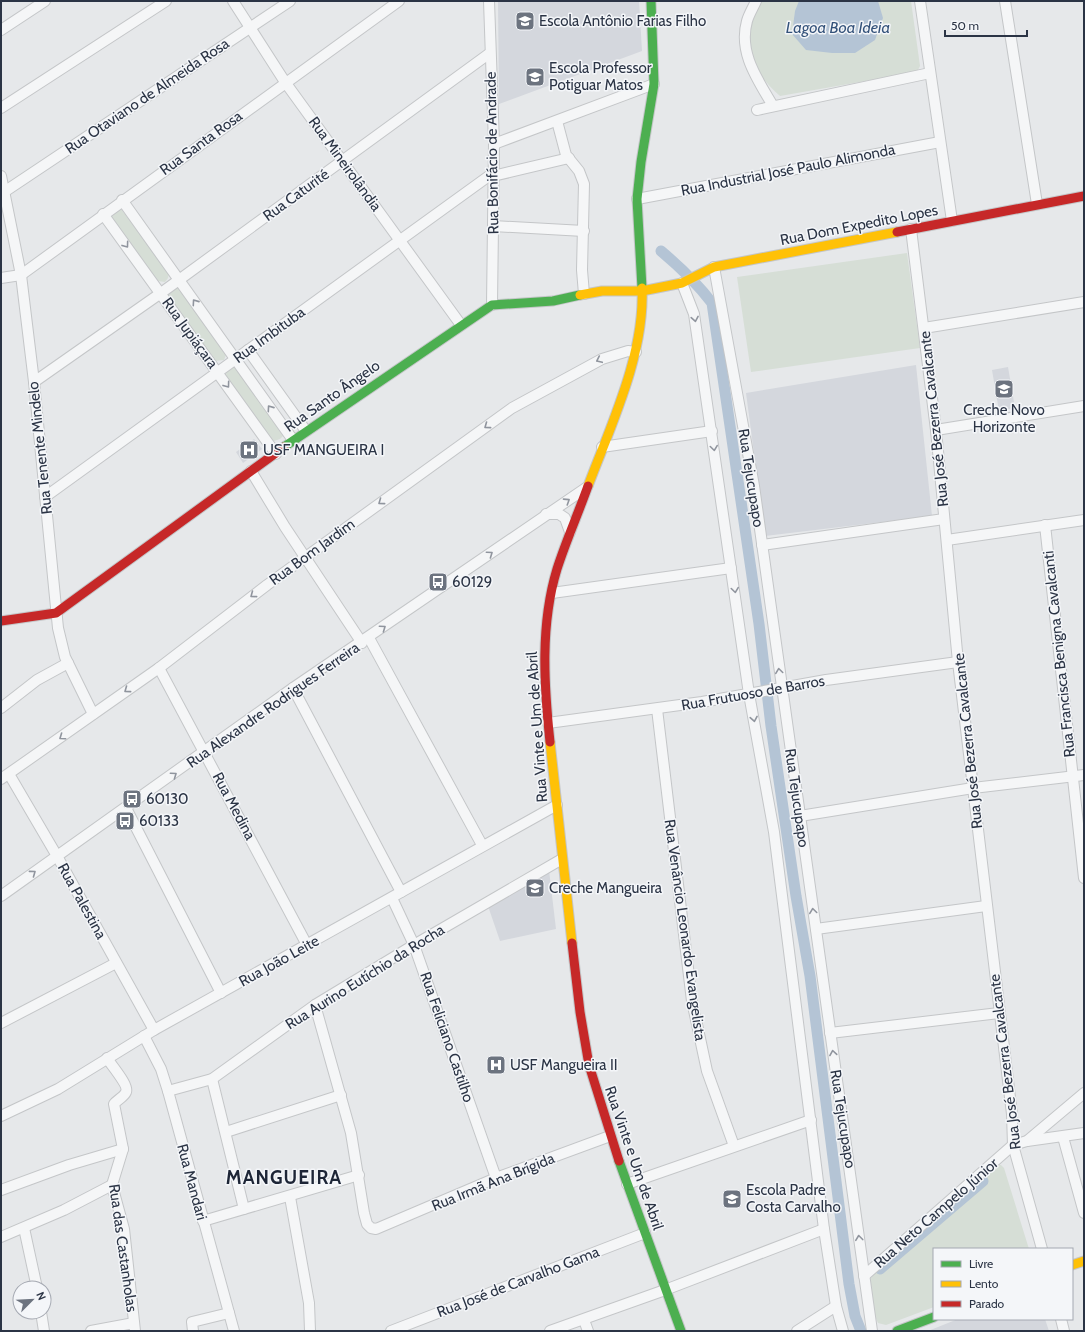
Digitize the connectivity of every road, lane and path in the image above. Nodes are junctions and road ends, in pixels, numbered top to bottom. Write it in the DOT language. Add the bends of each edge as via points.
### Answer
graph roads {
  1 [pos="45,1"];
  2 [pos="166,1"];
  3 [pos="233,1"];
  4 [pos="290,1"];
  5 [pos="398,1"];
  6 [pos="489,1"];
  7 [pos="651,1"];
  8 [pos="756,1"];
  9 [pos="920,1"];
  10 [pos="1005,1"];
  11 [pos="249,27"];
  12 [pos="1,30"];
  13 [pos="490,53"];
  14 [pos="930,73"];
  15 [pos="285,82"];
  16 [pos="654,84"];
  17 [pos="774,106"];
  18 [pos="1,108"];
  19 [pos="757,110"];
  20 [pos="557,121"];
  21 [pos="940,142"];
  22 [pos="494,144"];
  23 [pos="569,158"];
  24 [pos="343,161"];
  25 [pos="493,174"];
  26 [pos="1,176"];
  27 [pos="4,192"];
  28 [pos="637,199"];
  29 [pos="1082,199"];
  30 [pos="122,200"];
  31 [pos="1037,204"];
  32 [pos="103,214"];
  33 [pos="952,221"];
  34 [pos="493,226"];
  35 [pos="911,229"];
  36 [pos="584,231"];
  37 [pos="400,240"];
  38 [pos="714,267"];
  39 [pos="20,275"];
  40 [pos="1,278"];
  41 [pos="179,279"];
  42 [pos="684,282"];
  43 [pos="642,291"];
  44 [pos="161,293"];
  45 [pos="584,294"];
  46 [pos="1084,302"];
  47 [pos="492,305"];
  48 [pos="461,325"];
  49 [pos="924,328"];
  50 [pos="248,350"];
  51 [pos="636,352"];
  52 [pos="235,359"];
  53 [pos="217,372"];
  54 [pos="34,382"];
  55 [pos="1084,406"];
  56 [pos="936,430"];
  57 [pos="306,431"];
  58 [pos="712,431"];
  59 [pos="293,440"];
  60 [pos="602,447"];
  61 [pos="276,454"];
  62 [pos="251,471"];
  63 [pos="588,487"];
  64 [pos="45,497"];
  65 [pos="546,514"];
  66 [pos="944,519"];
  67 [pos="1084,520"];
  68 [pos="1045,525"];
  69 [pos="570,532"];
  70 [pos="947,540"];
  71 [pos="762,545"];
  72 [pos="306,557"];
  73 [pos="731,568"];
  74 [pos="552,593"];
  75 [pos="56,613"];
  76 [pos="1,621"];
  77 [pos="365,640"];
  78 [pos="958,662"];
  79 [pos="68,663"];
  80 [pos="159,668"];
  81 [pos="294,688"];
  82 [pos="778,688"];
  83 [pos="753,693"];
  84 [pos="1,708"];
  85 [pos="657,709"];
  86 [pos="93,714"];
  87 [pos="548,723"];
  88 [pos="205,752"];
  89 [pos="1084,775"];
  90 [pos="5,776"];
  91 [pos="1072,777"];
  92 [pos="973,788"];
  93 [pos="557,805"];
  94 [pos="126,808"];
  95 [pos="800,816"];
  96 [pos="482,845"];
  97 [pos="57,856"];
  98 [pos="562,859"];
  99 [pos="1084,878"];
  100 [pos="396,895"];
  101 [pos="1,896"];
  102 [pos="986,906"];
  103 [pos="816,929"];
  104 [pos="307,945"];
  105 [pos="414,945"];
  106 [pos="116,963"];
  107 [pos="221,994"];
  108 [pos="315,1005"];
  109 [pos="999,1013"];
  110 [pos="1,1023"];
  111 [pos="154,1030"];
  112 [pos="830,1033"];
  113 [pos="144,1036"];
  114 [pos="107,1058"];
  115 [pos="212,1079"];
  116 [pos="168,1091"];
  117 [pos="1084,1093"];
  118 [pos="341,1095"];
  119 [pos="1,1116"];
  120 [pos="811,1120"];
  121 [pos="226,1132"];
  122 [pos="1084,1133"];
  123 [pos="610,1136"];
  124 [pos="1063,1137"];
  125 [pos="1027,1142"];
  126 [pos="1013,1145"];
  127 [pos="734,1146"];
  128 [pos="123,1149"];
  129 [pos="359,1175"];
  130 [pos="496,1178"];
  131 [pos="627,1184"];
  132 [pos="112,1185"];
  133 [pos="1,1190"];
  134 [pos="290,1196"];
  135 [pos="244,1209"];
  136 [pos="1084,1213"];
  137 [pos="203,1221"];
  138 [pos="24,1228"];
  139 [pos="824,1229"];
  140 [pos="644,1233"];
  141 [pos="1,1237"];
  142 [pos="1042,1248"];
  143 [pos="1084,1261"];
  144 [pos="1073,1265"];
  145 [pos="864,1276"];
  146 [pos="35,1280"];
  147 [pos="665,1290"];
  148 [pos="836,1306"];
  149 [pos="229,1313"];
  150 [pos="933,1317"];
  151 [pos="42,1320"];
  152 [pos="584,1320"];
  153 [pos="1061,1320"];
  154 [pos="135,1327"];
  155 [pos="44,1331"];
  156 [pos="91,1331"];
  157 [pos="193,1331"];
  158 [pos="234,1331"];
  159 [pos="310,1331"];
  160 [pos="391,1331"];
  161 [pos="550,1331"];
  162 [pos="588,1331"];
  163 [pos="681,1331"];
  164 [pos="797,1331"];
  165 [pos="843,1331"];
  166 [pos="872,1331"];
  167 [pos="897,1331"];
  168 [pos="1064,1331"];
  1 -- 12 [label="street"];
  2 -- 18 [label="street"];
  3 -- 11 [label="street, Rua Mineirolândia"];
  4 -- 11 [label="street, Rua Otaviano de Almeida Rosa"];
  5 -- 15 [label="street, Rua Santa Rosa"];
  6 -- 13 [label="street, Rua Bonifácio de Andrade"];
  7 -- 16 [label="main road, Rua Vinte e Um de Abril"];
  8 -- 17 [label="street" via="746,26 746,52 753,71"];
  9 -- 14 [label="street"];
  10 -- 31 [label="street"];
  11 -- 15 [label="street, Rua Mineirolândia"];
  11 -- 27 [label="street, Rua Otaviano de Almeida Rosa"];
  13 -- 22 [label="street, Rua Bonifácio de Andrade"];
  13 -- 24 [label="street, Rua Caturité"];
  14 -- 17 [label="street"];
  14 -- 21 [label="street"];
  15 -- 24 [label="street, Rua Mineirolândia"];
  15 -- 30 [label="street, Rua Santa Rosa"];
  16 -- 20 [label="street"];
  16 -- 28 [label="main road, Rua Vinte e Um de Abril"];
  17 -- 19 [label="street"];
  20 -- 22 [label="street"];
  20 -- 23 [label="street" via="563,146"];
  21 -- 28 [label="street, Rua Industrial José Paulo Alimonda"];
  21 -- 33 [label="street"];
  22 -- 25 [label="street, Rua Bonifácio de Andrade"];
  23 -- 25 [label="street"];
  23 -- 36 [label="street" via="579,171 584,184"];
  24 -- 37 [label="street, Rua Mineirolândia"];
  24 -- 41 [label="street, Rua Caturité"];
  25 -- 34 [label="street, Rua Bonifácio de Andrade"];
  25 -- 37 [label="street, Rua Imbituba"];
  26 -- 27 [label="street, Rua Tenente Mindelo"];
  27 -- 39 [label="street, Rua Tenente Mindelo"];
  28 -- 43 [label="main road, Rua Vinte e Um de Abril"];
  29 -- 31 [label="main road, Rua Dom Expedito Lopes"];
  30 -- 32 [label="street, Rua Santa Rosa"];
  30 -- 41 [label="street, Rua Jupiáçara"];
  31 -- 33 [label="main road, Rua Dom Expedito Lopes"];
  32 -- 39 [label="street, Rua Santa Rosa"];
  32 -- 44 [label="street, Rua Jupiáçara, one-way"];
  33 -- 35 [label="main road, Rua Dom Expedito Lopes"];
  34 -- 36 [label="street"];
  34 -- 47 [label="street, Rua Bonifácio de Andrade"];
  35 -- 38 [label="main road, Rua Dom Expedito Lopes"];
  35 -- 49 [label="street, Rua José Bezerra Cavalcante"];
  36 -- 45 [label="street"];
  37 -- 48 [label="street, Rua Mineirolândia"];
  37 -- 50 [label="street, Rua Imbituba"];
  38 -- 42 [label="main road, Rua Dom Expedito Lopes"];
  38 -- 71 [label="street, Rua Tejucupapo" via="754,486"];
  39 -- 40 [label="street, Rua Santa Rosa"];
  39 -- 54 [label="street, Rua Tenente Mindelo"];
  41 -- 44 [label="street, Rua Caturité"];
  52 -- 41 [label="street, Rua Jupiáçara, one-way"];
  42 -- 43 [label="main road, Rua Dom Expedito Lopes"];
  42 -- 58 [label="street, Rua Tejucupapo, one-way" via="694,314"];
  43 -- 45 [label="main road, Rua Santo Ângelo"];
  43 -- 51 [label="main road, Rua Vinte e Um de Abril" via="642,316"];
  44 -- 53 [label="street, Rua Jupiáçara"];
  44 -- 54 [label="street"];
  45 -- 47 [label="main road, Rua Santo Ângelo" via="553,301"];
  46 -- 49 [label="street"];
  47 -- 48 [label="main road, Rua Santo Ângelo"];
  48 -- 57 [label="main road, Rua Santo Ângelo"];
  49 -- 56 [label="street, Rua José Bezerra Cavalcante"];
  50 -- 52 [label="street, Rua Imbituba"];
  50 -- 57 [label="street"];
  51 -- 60 [label="main road, Rua Vinte e Um de Abril"];
  51 -- 72 [label="street, Rua Bom Jardim, one-way" via="628,351 602,359 512,408"];
  52 -- 53 [label="street, Rua Imbituba"];
  59 -- 52 [label="street, Rua Jupiáçara, one-way"];
  53 -- 61 [label="street, Rua Jupiáçara, one-way"];
  53 -- 64 [label="street, Rua Imbituba"];
  54 -- 64 [label="street, Rua Tenente Mindelo"];
  55 -- 56 [label="street"];
  56 -- 66 [label="street, Rua José Bezerra Cavalcante"];
  57 -- 59 [label="main road, Rua Santo Ângelo"];
  58 -- 60 [label="street"];
  58 -- 73 [label="street, Rua Tejucupapo, one-way"];
  59 -- 61 [label="main road, Rua Santo Ângelo"];
  60 -- 63 [label="main road, Rua Vinte e Um de Abril"];
  61 -- 62 [label="main road, Rua Santo Ângelo"];
  62 -- 72 [label="street"];
  62 -- 75 [label="main road, Rua Santo Ângelo"];
  65 -- 63 [label="street, Rua Alexandre Rodrigues Ferreira, one-way"];
  63 -- 69 [label="main road, Rua Vinte e Um de Abril"];
  64 -- 75 [label="street, Rua Tenente Mindelo"];
  65 -- 69 [label="street" via="558,514 565,518"];
  77 -- 65 [label="street, Rua Alexandre Rodrigues Ferreira, one-way"];
  66 -- 70 [label="street, Rua José Bezerra Cavalcante"];
  66 -- 71 [label="street"];
  67 -- 68 [label="street"];
  68 -- 70 [label="street"];
  68 -- 91 [label="street, Rua Francisca Benigna Cavalcanti"];
  69 -- 74 [label="main road, Rua Vinte e Um de Abril"];
  70 -- 78 [label="street, Rua José Bezerra Cavalcante"];
  82 -- 71 [label="street, Rua Tejucupapo, one-way"];
  72 -- 77 [label="street"];
  72 -- 80 [label="street, Rua Bom Jardim, one-way"];
  73 -- 74 [label="street"];
  73 -- 83 [label="street, Rua Tejucupapo, one-way"];
  74 -- 87 [label="main road, Rua Vinte e Um de Abril" via="544,665"];
  75 -- 76 [label="main road, Rua Santo Ângelo"];
  75 -- 79 [label="street, Rua Tenente Mindelo" via="62,647"];
  77 -- 81 [label="street, Rua Alexandre Rodrigues Ferreira"];
  77 -- 96 [label="street"];
  78 -- 82 [label="street, Rua Frutuoso de Barros"];
  78 -- 92 [label="street, Rua José Bezerra Cavalcante"];
  79 -- 84 [label="street" via="37,680"];
  79 -- 86 [label="street, Rua Tenente Mindelo"];
  80 -- 86 [label="street, Rua Bom Jardim, one-way"];
  80 -- 88 [label="street, Rua Medina"];
  81 -- 88 [label="street, Rua Alexandre Rodrigues Ferreira"];
  81 -- 100 [label="street, Rua Feliciano Castilho"];
  82 -- 83 [label="street, Rua Frutuoso de Barros"];
  82 -- 95 [label="street, Rua Tejucupapo"];
  83 -- 85 [label="street, Rua Frutuoso de Barros"];
  83 -- 120 [label="street, Rua Tejucupapo, one-way" via="774,832"];
  85 -- 87 [label="street, Rua Frutuoso de Barros"];
  85 -- 127 [label="street, Rua Venâncio Leonardo Evangelista" via="699,1042"];
  86 -- 90 [label="street, Rua Bom Jardim, one-way"];
  87 -- 93 [label="main road, Rua Vinte e Um de Abril"];
  94 -- 88 [label="street, Rua Alexandre Rodrigues Ferreira, one-way"];
  88 -- 104 [label="street, Rua Medina"];
  89 -- 91 [label="street"];
  90 -- 97 [label="street, Rua Palestina"];
  91 -- 92 [label="street"];
  91 -- 99 [label="street, Rua Francisca Benigna Cavalcanti"];
  92 -- 95 [label="street"];
  92 -- 102 [label="street, Rua José Bezerra Cavalcante"];
  93 -- 96 [label="street, Rua João Leite"];
  93 -- 98 [label="main road, Rua Vinte e Um de Abril"];
  94 -- 97 [label="street, Rua Alexandre Rodrigues Ferreira"];
  94 -- 107 [label="street"];
  103 -- 95 [label="street, Rua Tejucupapo, one-way"];
  96 -- 100 [label="street, Rua João Leite"];
  101 -- 97 [label="street, Rua Alexandre Rodrigues Ferreira, one-way"];
  97 -- 106 [label="street, Rua Palestina"];
  98 -- 105 [label="street, Rua Aurino Eutíchio da Rocha"];
  98 -- 123 [label="main road, Rua Vinte e Um de Abril" via="583,1036 589,1066"];
  100 -- 104 [label="street, Rua João Leite"];
  100 -- 105 [label="street, Rua Feliciano Castilho"];
  102 -- 103 [label="street"];
  102 -- 109 [label="street, Rua José Bezerra Cavalcante"];
  103 -- 112 [label="street, Rua Tejucupapo"];
  104 -- 107 [label="street, Rua João Leite"];
  105 -- 108 [label="street, Rua Aurino Eutíchio da Rocha"];
  105 -- 130 [label="street, Rua Feliciano Castilho"];
  106 -- 110 [label="street"];
  106 -- 111 [label="street, Rua Palestina"];
  107 -- 111 [label="street, Rua João Leite"];
  108 -- 115 [label="street, Rua Aurino Eutíchio da Rocha"];
  108 -- 118 [label="street"];
  109 -- 112 [label="street"];
  109 -- 126 [label="street, Rua José Bezerra Cavalcante" via="1012,1114"];
  111 -- 113 [label="street, Rua João Leite"];
  145 -- 112 [label="street, Rua Tejucupapo, one-way" via="853,1181"];
  113 -- 114 [label="street, Rua João Leite"];
  113 -- 116 [label="street, Rua Mandari" via="158,1062"];
  114 -- 119 [label="street, Rua João Leite" via="58,1089"];
  114 -- 128 [label="street, Rua das Castanholas" via="126,1090 114,1104"];
  115 -- 116 [label="street, Rua Aurino Eutíchio da Rocha"];
  115 -- 121 [label="street"];
  116 -- 137 [label="street, Rua Mandari"];
  117 -- 125 [label="street, Rua Neto Campelo Júnior"];
  118 -- 121 [label="street"];
  118 -- 129 [label="street"];
  120 -- 127 [label="street"];
  120 -- 139 [label="street, Rua Tejucupapo"];
  121 -- 135 [label="street"];
  122 -- 124 [label="street"];
  123 -- 130 [label="street, Rua Irmã Ana Brígida"];
  123 -- 131 [label="main road, Rua Vinte e Um de Abril"];
  124 -- 125 [label="street"];
  124 -- 136 [label="street"];
  125 -- 126 [label="street, Rua Neto Campelo Júnior"];
  126 -- 142 [label="street, Rua José Bezerra Cavalcante"];
  126 -- 145 [label="street, Rua Neto Campelo Júnior"];
  127 -- 131 [label="street"];
  128 -- 132 [label="street, Rua das Castanholas"];
  128 -- 133 [label="street" via="69,1165"];
  129 -- 130 [label="street, Rua Irmã Ana Brígida" via="366,1219 371,1228 376,1229"];
  129 -- 134 [label="street"];
  131 -- 140 [label="main road, Rua Vinte e Um de Abril"];
  132 -- 138 [label="street"];
  132 -- 154 [label="street, Rua das Castanholas" via="124,1230"];
  134 -- 135 [label="street"];
  134 -- 159 [label="street" via="309,1302"];
  135 -- 137 [label="street"];
  137 -- 149 [label="street, Rua Mandari"];
  138 -- 141 [label="street"];
  138 -- 146 [label="street"];
  139 -- 147 [label="street"];
  139 -- 148 [label="street, Rua Tejucupapo"];
  140 -- 147 [label="main road, Rua Vinte e Um de Abril"];
  140 -- 160 [label="street, Rua José de Carvalho Gama"];
  143 -- 144 [label="main road"];
  145 -- 166 [label="street, Rua Tejucupapo"];
  147 -- 152 [label="street"];
  147 -- 163 [label="main road, Rua Vinte e Um de Abril"];
  148 -- 164 [label="street"];
  148 -- 165 [label="street, Rua Tejucupapo"];
  149 -- 157 [label="street" via="192,1322"];
  149 -- 158 [label="street, Rua Mandari"];
  150 -- 167 [label="main road"];
  151 -- 155 [label="street"];
  152 -- 161 [label="street"];
  152 -- 162 [label="street"];
  153 -- 168 [label="street"];
  154 -- 156 [label="street"];
}
